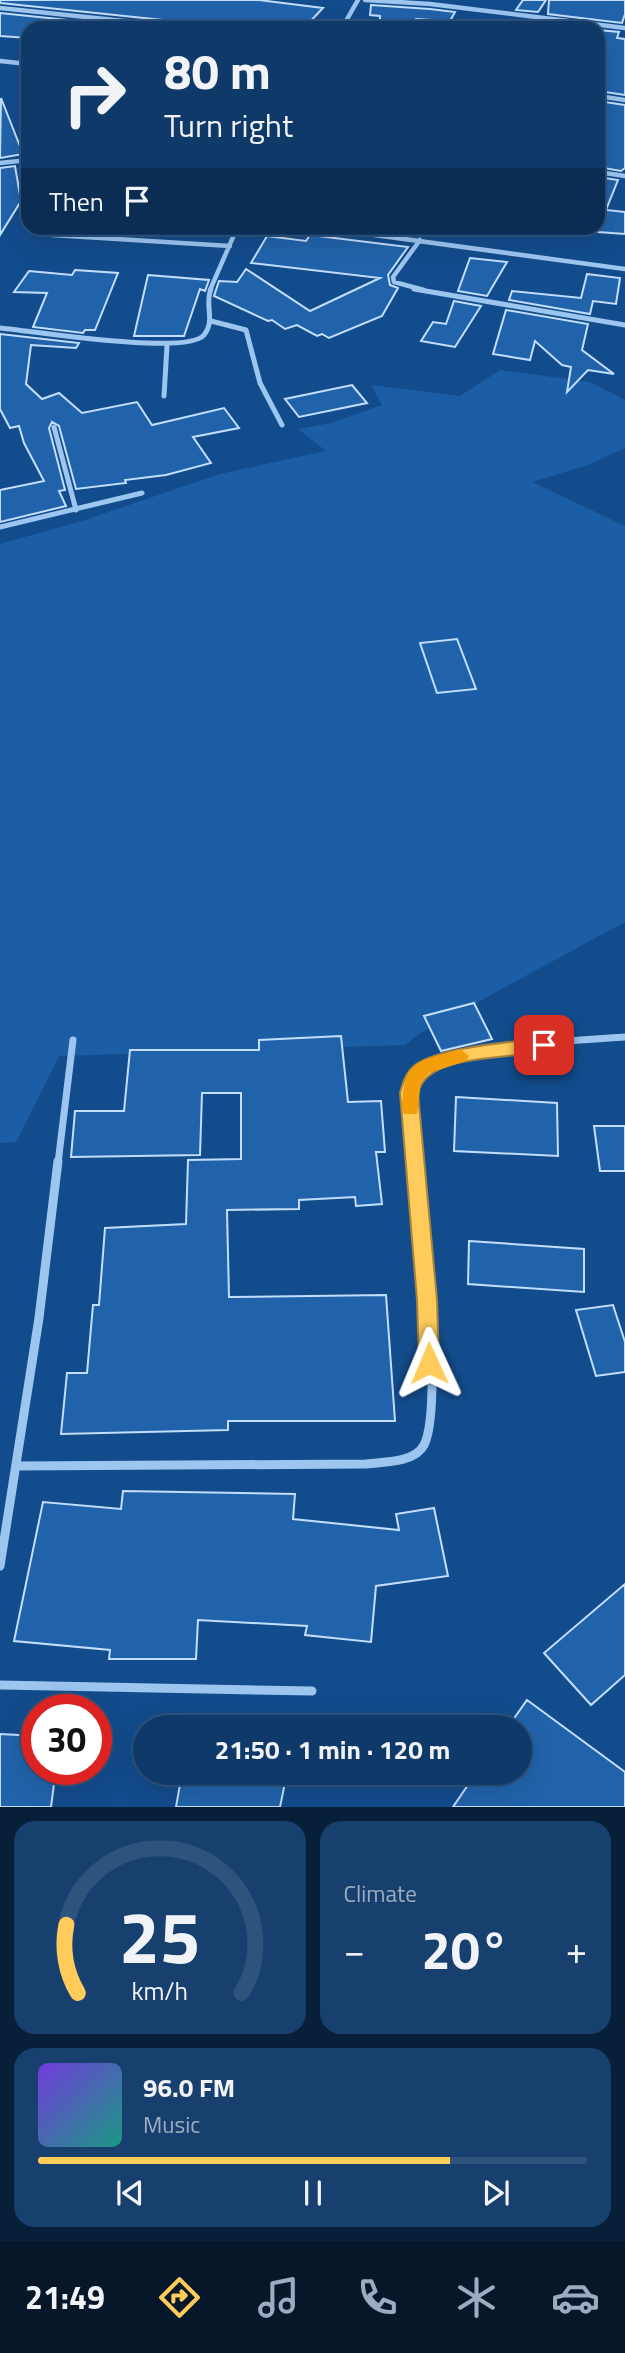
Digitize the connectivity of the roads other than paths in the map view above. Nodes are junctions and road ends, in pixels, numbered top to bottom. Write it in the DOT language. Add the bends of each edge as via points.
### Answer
graph roads {
  1 [pos="358,0"];
  2 [pos="365,0"];
  3 [pos="0,8"];
  4 [pos="124,21"];
  5 [pos="346,21"];
  6 [pos="568,21"];
  7 [pos="605,26"];
  8 [pos="625,28"];
  9 [pos="0,61"];
  10 [pos="21,63"];
  11 [pos="605,97"];
  12 [pos="625,100"];
  13 [pos="21,161"];
  14 [pos="0,163"];
  15 [pos="605,174"];
  16 [pos="625,176"];
  17 [pos="52,235"];
  18 [pos="234,235"];
  19 [pos="380,235"];
  20 [pos="420,240"];
  21 [pos="230,246"];
  22 [pos="625,269"];
  23 [pos="211,321"];
  24 [pos="625,325"];
  25 [pos="0,328"];
  26 [pos="167,346"];
  27 [pos="164,396"];
  28 [pos="282,425"];
  29 [pos="54,427"];
  30 [pos="142,493"];
  31 [pos="76,510"];
  32 [pos="0,527"];
  33 [pos="625,1037"];
  34 [pos="74,1040"];
  35 [pos="16,1466"];
  36 [pos="0,1566"];
  37 [pos="0,1685"];
  38 [pos="312,1691"];
  1 -- 5 [label="street"];
  2 -- 6 [label="street"];
  3 -- 4 [label="street"];
  7 -- 8 [label="street"];
  9 -- 10 [label="street"];
  11 -- 12 [label="street"];
  13 -- 14 [label="street"];
  15 -- 16 [label="street"];
  17 -- 21 [label="street"];
  18 -- 21 [label="street"];
  19 -- 20 [label="street"];
  20 -- 22 [label="street"];
  20 -- 24 [label="street" via="394,282"];
  21 -- 23 [label="street" via="208,296"];
  23 -- 26 [label="street" via="196,341"];
  23 -- 28 [label="street" via="246,330 260,383"];
  25 -- 26 [label="street"];
  26 -- 27 [label="street"];
  29 -- 31 [label="street"];
  30 -- 31 [label="street"];
  31 -- 32 [label="street"];
  33 -- 35 [label="street" via="470,1053 423,1068 412,1080 409,1093 432,1412 425,1445 409,1458 365,1464"];
  34 -- 35 [label="street"];
  35 -- 36 [label="street"];
  37 -- 38 [label="street"];
}
